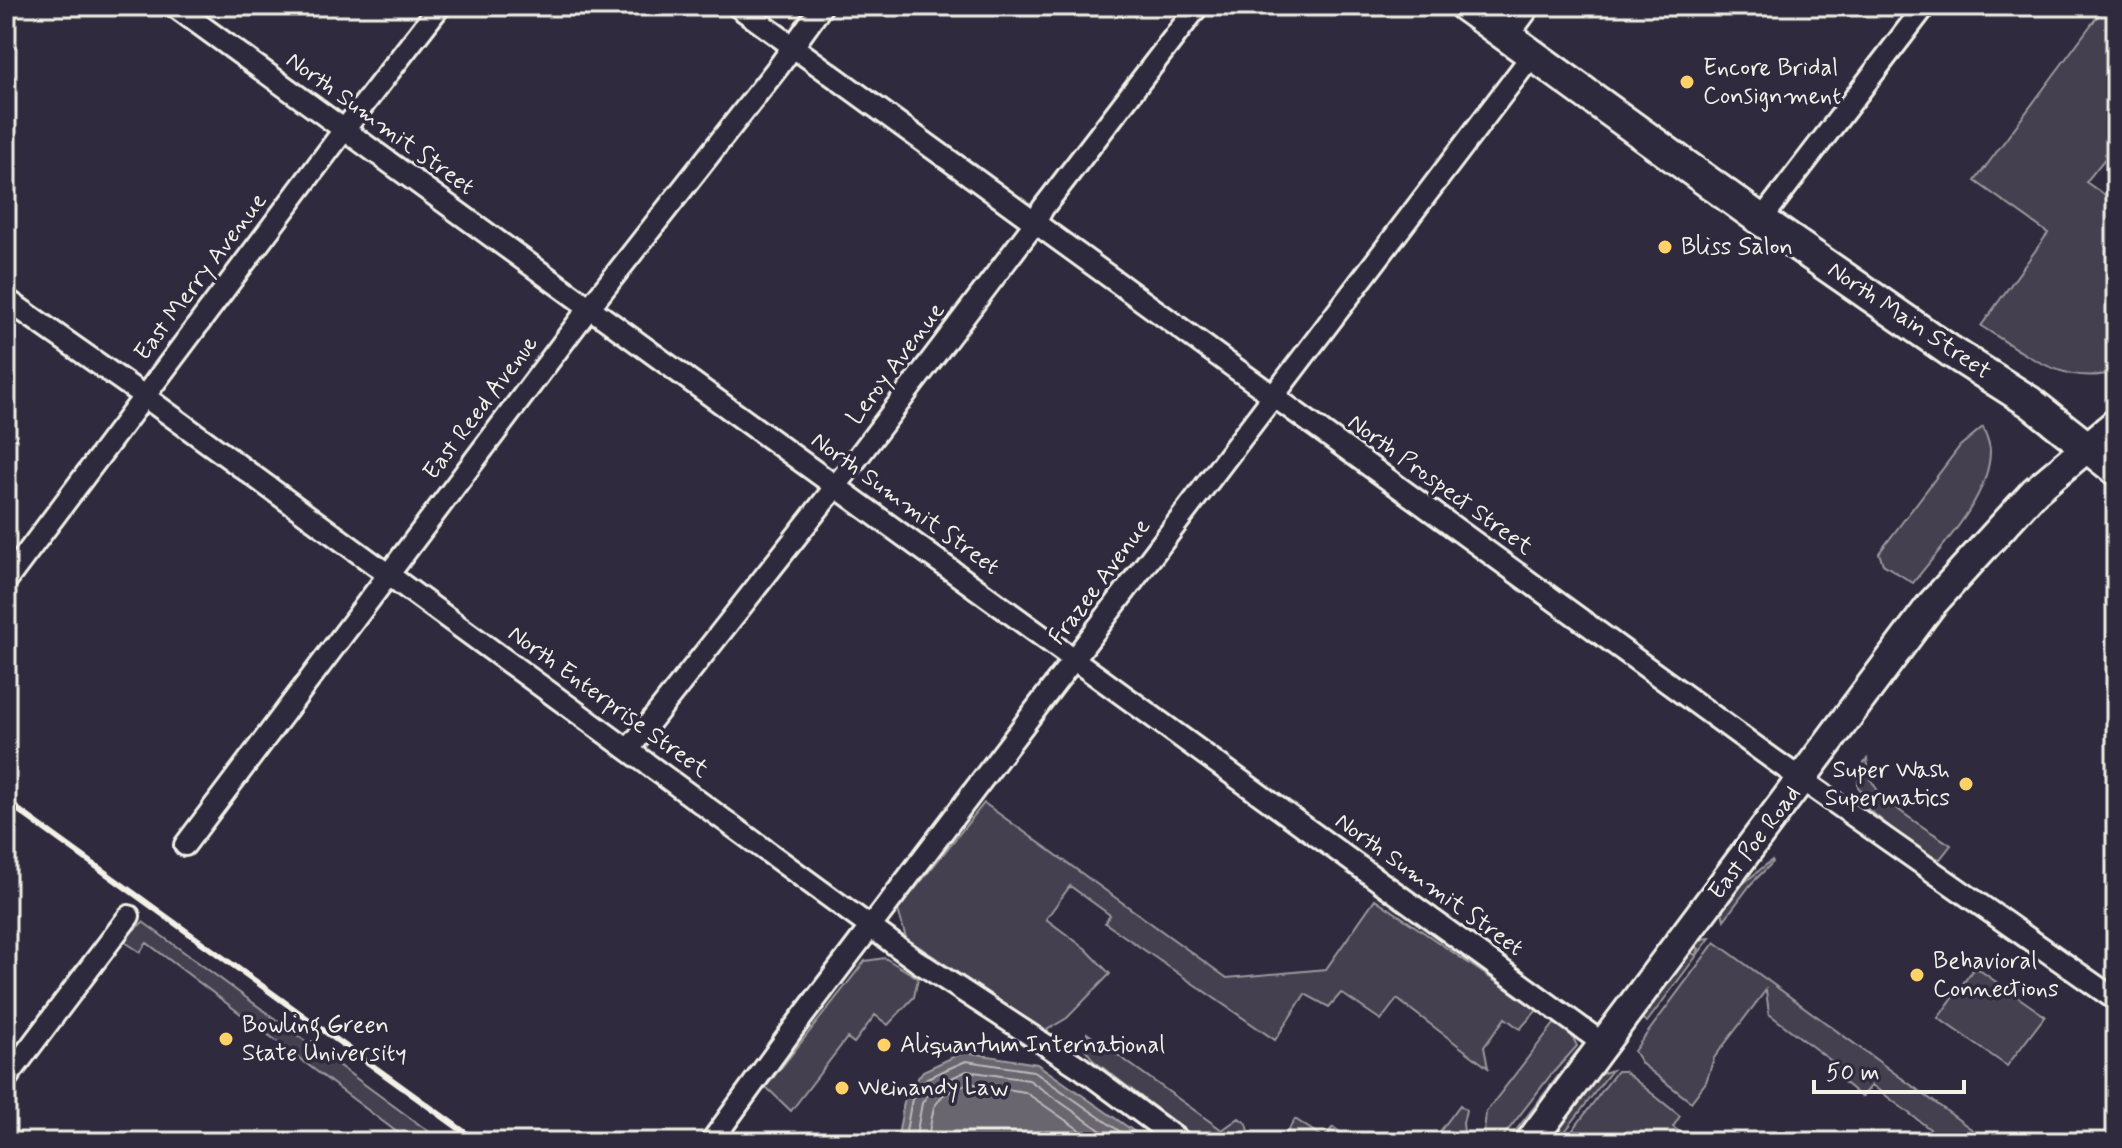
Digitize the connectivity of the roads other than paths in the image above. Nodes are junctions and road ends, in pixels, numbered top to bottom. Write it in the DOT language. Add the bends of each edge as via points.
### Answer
graph roads {
  1 [pos="174,6"];
  2 [pos="440,6"];
  3 [pos="737,6"];
  4 [pos="822,6"];
  5 [pos="1198,6"];
  6 [pos="1465,6"];
  7 [pos="1530,6"];
  8 [pos="1925,6"];
  9 [pos="1508,36"];
  10 [pos="793,48"];
  11 [pos="1533,54"];
  12 [pos="344,130"];
  13 [pos="1761,220"];
  14 [pos="1035,223"];
  15 [pos="6,299"];
  16 [pos="589,308"];
  17 [pos="144,396"];
  18 [pos="1274,397"];
  19 [pos="2116,423"];
  20 [pos="2087,448"];
  21 [pos="2116,470"];
  22 [pos="836,486"];
  23 [pos="388,574"];
  24 [pos="6,581"];
  25 [pos="1074,659"];
  26 [pos="629,749"];
  27 [pos="1802,779"];
  28 [pos="185,845"];
  29 [pos="129,916"];
  30 [pos="871,926"];
  31 [pos="2116,1000"];
  32 [pos="1605,1045"];
  33 [pos="6,1079"];
  34 [pos="711,1142"];
  35 [pos="1181,1142"];
  36 [pos="1530,1142"];
  1 -- 12 [label="street, North Summit Street"];
  2 -- 12 [label="street, East Merry Avenue"];
  3 -- 10 [label="street, North Prospect Street"];
  4 -- 10 [label="street, East Reed Avenue"];
  5 -- 14 [label="street, Leroy Avenue"];
  6 -- 9 [label="main road, North Main Street"];
  7 -- 9 [label="street"];
  8 -- 13 [label="street"];
  9 -- 11 [label="main road, North Main Street"];
  10 -- 14 [label="street, North Prospect Street"];
  10 -- 16 [label="street, East Reed Avenue"];
  11 -- 13 [label="main road, North Main Street"];
  11 -- 18 [label="street, Frazee Avenue"];
  12 -- 16 [label="street, North Summit Street"];
  12 -- 17 [label="street, East Merry Avenue"];
  13 -- 20 [label="main road, North Main Street" via="2030,402"];
  14 -- 18 [label="street, North Prospect Street"];
  14 -- 22 [label="street, Leroy Avenue"];
  15 -- 17 [label="street, North Enterprise Street"];
  16 -- 22 [label="street, North Summit Street"];
  16 -- 23 [label="street, East Reed Avenue"];
  17 -- 23 [label="street, North Enterprise Street"];
  17 -- 24 [label="street, East Merry Avenue"];
  18 -- 25 [label="street, Frazee Avenue"];
  18 -- 27 [label="street, North Prospect Street"];
  19 -- 20 [label="main road, East Poe Road"];
  20 -- 21 [label="main road, North Main Street"];
  20 -- 27 [label="main road, East Poe Road" via="2035,491 1931,605"];
  22 -- 25 [label="street, North Summit Street"];
  22 -- 26 [label="street, Leroy Avenue"];
  23 -- 26 [label="street, North Enterprise Street"];
  23 -- 28 [label="street, East Reed Avenue"];
  25 -- 30 [label="street, Frazee Avenue"];
  25 -- 32 [label="street, North Summit Street"];
  26 -- 30 [label="street, North Enterprise Street"];
  27 -- 31 [label="street, North Prospect Street"];
  27 -- 32 [label="main road, East Poe Road"];
  29 -- 33 [label="street"];
  30 -- 34 [label="street, Frazee Avenue"];
  30 -- 35 [label="street, North Enterprise Street"];
  32 -- 36 [label="main road, East Poe Road"];
}
